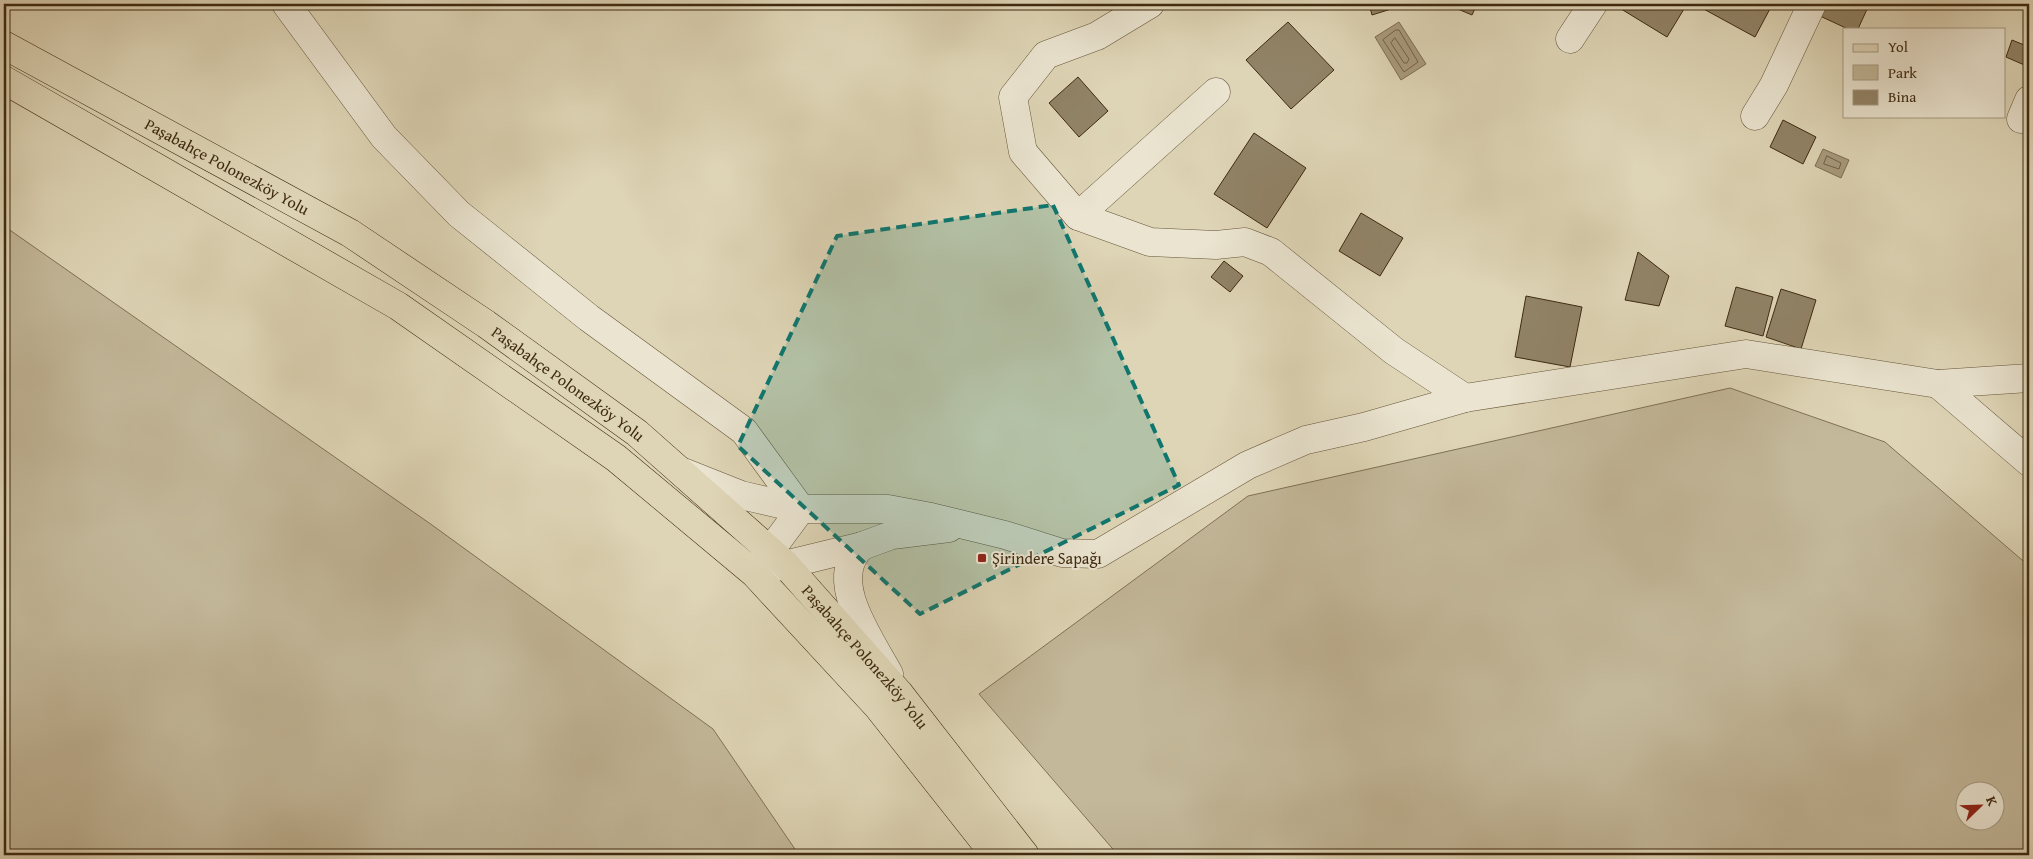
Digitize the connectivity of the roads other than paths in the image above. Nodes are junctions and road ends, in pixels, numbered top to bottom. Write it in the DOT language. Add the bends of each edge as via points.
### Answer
graph roads {
  1 [pos="286,4"];
  2 [pos="1150,4"];
  3 [pos="1593,4"];
  4 [pos="1812,4"];
  5 [pos="1570,40"];
  6 [pos="4,45"];
  7 [pos="4,80"];
  8 [pos="1216,92"];
  9 [pos="1755,116"];
  10 [pos="1078,216"];
  11 [pos="2029,378"];
  12 [pos="1938,384"];
  13 [pos="1465,398"];
  14 [pos="2029,462"];
  15 [pos="684,472"];
  16 [pos="801,509"];
  17 [pos="968,526"];
  18 [pos="862,546"];
  19 [pos="778,557"];
  20 [pos="754,573"];
  21 [pos="898,693"];
  22 [pos="995,855"];
  23 [pos="1025,855"];
  1 -- 16 [label="street" via="384,137 459,214 589,318 744,431"];
  2 -- 10 [label="street" via="1097,36 1046,55 1013,97 1023,152"];
  3 -- 5 [label="street"];
  4 -- 9 [label="street" via="1774,85"];
  6 -- 15 [label="main road, Paşabahçe Polonezköy Yolu" via="350,233 494,330 637,433"];
  7 -- 20 [label="main road, Paşabahçe Polonezköy Yolu" via="398,306 616,458"];
  8 -- 10 [label="street"];
  10 -- 13 [label="street" via="1150,242 1216,245 1245,242 1271,252 1394,351"];
  11 -- 12 [label="street"];
  12 -- 13 [label="street" via="1746,354"];
  12 -- 14 [label="street"];
  13 -- 17 [label="street" via="1306,440 1248,465 1098,554 1062,553"];
  15 -- 16 [label="street" via="741,495"];
  15 -- 19 [label="main road, Paşabahçe Polonezköy Yolu"];
  16 -- 17 [label="street" via="888,510"];
  16 -- 19 [label="street"];
  17 -- 18 [label="street" via="892,535"];
  18 -- 19 [label="street"];
  18 -- 21 [label="street" via="852,555 846,580 851,603"];
  19 -- 20 [label="street"];
  19 -- 21 [label="main road, Paşabahçe Polonezköy Yolu"];
  20 -- 22 [label="main road, Paşabahçe Polonezköy Yolu" via="878,707"];
  21 -- 23 [label="main road, Paşabahçe Polonezköy Yolu"];
}
